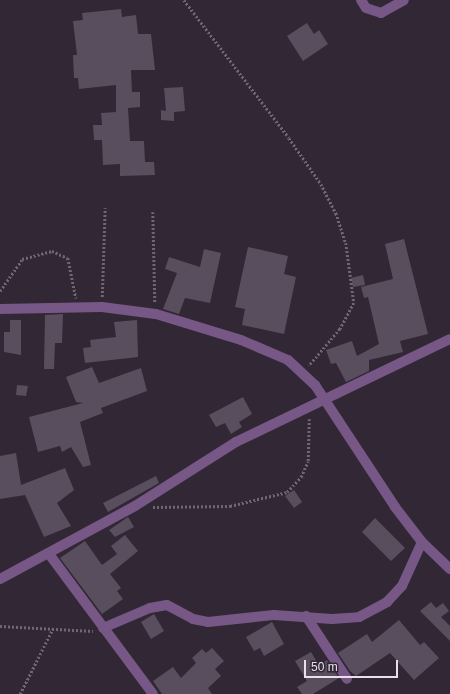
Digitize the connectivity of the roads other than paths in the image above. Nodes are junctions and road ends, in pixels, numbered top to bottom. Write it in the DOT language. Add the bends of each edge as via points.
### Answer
graph roads {
  1 [pos="361,0"];
  2 [pos="404,0"];
  3 [pos="0,309"];
  4 [pos="450,339"];
  5 [pos="325,400"];
  6 [pos="422,542"];
  7 [pos="49,554"];
  8 [pos="450,569"];
  9 [pos="0,580"];
  10 [pos="306,616"];
  11 [pos="103,628"];
  12 [pos="347,679"];
  13 [pos="153,694"];
  1 -- 2 [label="street" via="366,8 382,13"];
  3 -- 5 [label="street" via="77,307 156,314 268,350 304,372"];
  4 -- 5 [label="street"];
  5 -- 6 [label="street"];
  5 -- 7 [label="street" via="236,442 135,506"];
  6 -- 8 [label="street"];
  6 -- 10 [label="street" via="402,586 375,610 346,619"];
  7 -- 9 [label="street"];
  7 -- 11 [label="street"];
  10 -- 11 [label="street" via="274,615 200,621 167,605 150,608"];
  10 -- 12 [label="street"];
  11 -- 13 [label="street"];
}
